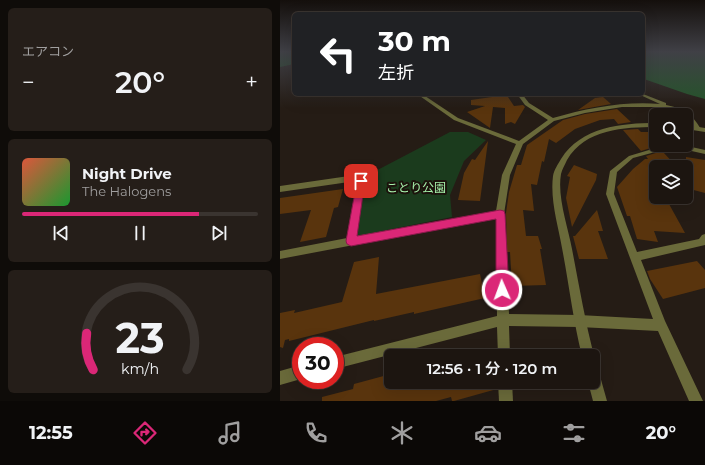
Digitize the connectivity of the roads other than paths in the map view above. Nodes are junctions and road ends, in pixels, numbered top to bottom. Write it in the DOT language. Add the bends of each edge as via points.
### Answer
graph roads {
  1 [pos="422,96"];
  2 [pos="521,96"];
  3 [pos="645,96"];
  4 [pos="668,106"];
  5 [pos="552,120"];
  6 [pos="649,125"];
  7 [pos="693,128"];
  8 [pos="698,129"];
  9 [pos="705,130"];
  10 [pos="520,143"];
  11 [pos="705,152"];
  12 [pos="280,189"];
  13 [pos="500,214"];
  14 [pos="705,238"];
  15 [pos="351,241"];
  16 [pos="280,254"];
  17 [pos="635,257"];
  18 [pos="503,320"];
  19 [pos="579,321"];
  20 [pos="662,325"];
  21 [pos="504,349"];
  22 [pos="586,349"];
  23 [pos="344,362"];
  24 [pos="292,375"];
  25 [pos="280,378"];
  26 [pos="505,389"];
  27 [pos="597,389"];
  28 [pos="506,401"];
  29 [pos="600,401"];
  30 [pos="696,401"];
  1 -- 10 [label="street" via="456,119"];
  2 -- 5 [label="street" via="527,104"];
  3 -- 4 [label="street"];
  4 -- 5 [label="street" via="606,107"];
  4 -- 8 [label="street" via="686,114"];
  5 -- 10 [label="street"];
  6 -- 19 [label="street" via="621,126 588,136 576,143 565,155 557,175 559,202"];
  7 -- 8 [label="street"];
  8 -- 9 [label="street"];
  10 -- 13 [label="street" via="506,175"];
  11 -- 17 [label="street" via="687,148 659,149 632,157 614,171 610,194"];
  12 -- 15 [label="street" via="349,179 361,181"];
  13 -- 15 [label="street"];
  13 -- 18 [label="street"];
  14 -- 17 [label="street" via="702,242"];
  15 -- 16 [label="street"];
  17 -- 20 [label="street"];
  18 -- 19 [label="street"];
  18 -- 21 [label="street"];
  18 -- 23 [label="street"];
  19 -- 20 [label="street"];
  19 -- 22 [label="street"];
  20 -- 30 [label="street"];
  24 -- 25 [label="street"];
  26 -- 28 [label="street"];
  27 -- 29 [label="street"];
}
